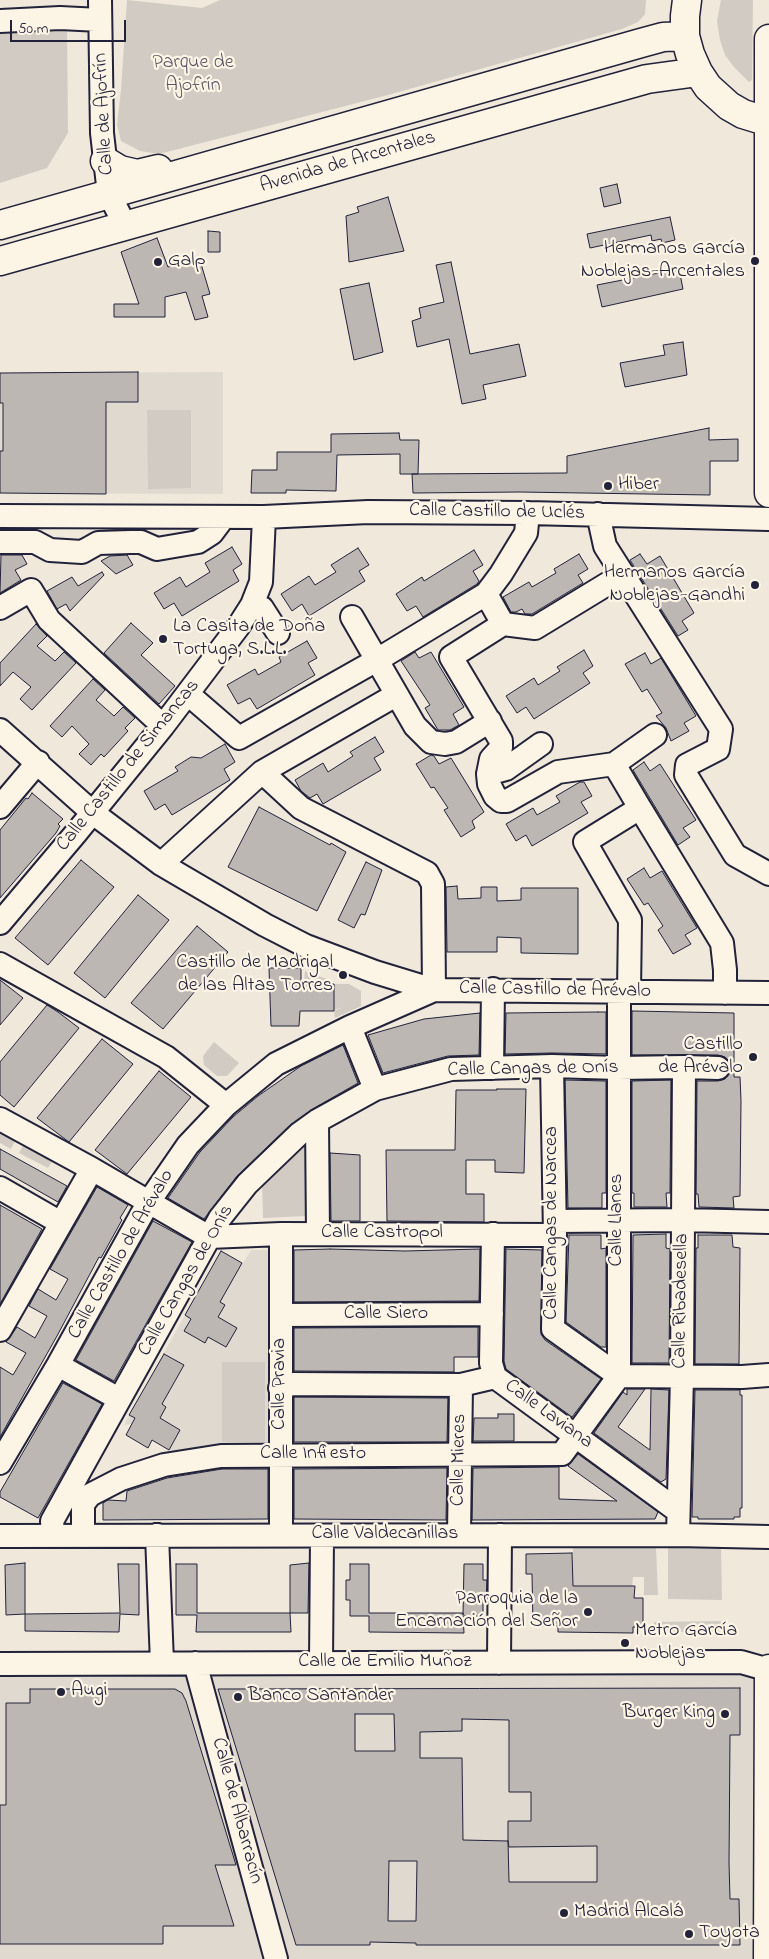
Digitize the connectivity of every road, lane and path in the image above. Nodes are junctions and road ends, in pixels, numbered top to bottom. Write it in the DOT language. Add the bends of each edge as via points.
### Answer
graph roads {
  1 [pos="687,0"];
  2 [pos="100,10"];
  3 [pos="0,21"];
  4 [pos="686,36"];
  5 [pos="769,39"];
  6 [pos="698,72"];
  7 [pos="769,122"];
  8 [pos="228,160"];
  9 [pos="105,161"];
  10 [pos="109,194"];
  11 [pos="0,225"];
  12 [pos="125,225"];
  13 [pos="0,248"];
  14 [pos="0,261"];
  15 [pos="768,279"];
  16 [pos="769,493"];
  17 [pos="528,513"];
  18 [pos="598,514"];
  19 [pos="0,516"];
  20 [pos="224,517"];
  21 [pos="264,517"];
  22 [pos="769,519"];
  23 [pos="0,542"];
  24 [pos="622,575"];
  25 [pos="486,594"];
  26 [pos="252,605"];
  27 [pos="0,608"];
  28 [pos="352,617"];
  29 [pos="503,624"];
  30 [pos="278,633"];
  31 [pos="377,660"];
  32 [pos="188,694"];
  33 [pos="396,695"];
  34 [pos="490,722"];
  35 [pos="163,726"];
  36 [pos="0,730"];
  37 [pos="655,735"];
  38 [pos="538,740"];
  39 [pos="38,762"];
  40 [pos="614,764"];
  41 [pos="262,772"];
  42 [pos="488,774"];
  43 [pos="0,807"];
  44 [pos="640,808"];
  45 [pos="93,813"];
  46 [pos="161,864"];
  47 [pos="769,874"];
  48 [pos="0,923"];
  49 [pos="0,964"];
  50 [pos="493,989"];
  51 [pos="434,990"];
  52 [pos="624,991"];
  53 [pos="725,993"];
  54 [pos="769,993"];
  55 [pos="350,1027"];
  56 [pos="552,1066"];
  57 [pos="684,1067"];
  58 [pos="492,1068"];
  59 [pos="618,1068"];
  60 [pos="718,1068"];
  61 [pos="375,1089"];
  62 [pos="226,1106"];
  63 [pos="0,1119"];
  64 [pos="317,1121"];
  65 [pos="92,1169"];
  66 [pos="0,1188"];
  67 [pos="148,1203"];
  68 [pos="683,1220"];
  69 [pos="618,1221"];
  70 [pos="769,1222"];
  71 [pos="61,1223"];
  72 [pos="555,1228"];
  73 [pos="281,1234"];
  74 [pos="318,1234"];
  75 [pos="493,1234"];
  76 [pos="209,1237"];
  77 [pos="492,1314"];
  78 [pos="281,1315"];
  79 [pos="0,1330"];
  80 [pos="58,1365"];
  81 [pos="619,1376"];
  82 [pos="769,1376"];
  83 [pos="495,1377"];
  84 [pos="682,1377"];
  85 [pos="461,1385"];
  86 [pos="280,1388"];
  87 [pos="119,1399"];
  88 [pos="577,1436"];
  89 [pos="281,1455"];
  90 [pos="460,1455"];
  91 [pos="0,1463"];
  92 [pos="678,1511"];
  93 [pos="281,1534"];
  94 [pos="83,1535"];
  95 [pos="157,1535"];
  96 [pos="459,1535"];
  97 [pos="500,1535"];
  98 [pos="678,1535"];
  99 [pos="0,1536"];
  100 [pos="53,1536"];
  101 [pos="322,1536"];
  102 [pos="769,1537"];
  103 [pos="162,1663"];
  104 [pos="194,1663"];
  105 [pos="321,1663"];
  106 [pos="499,1663"];
  107 [pos="0,1664"];
  108 [pos="769,1669"];
  109 [pos="276,1959"];
  110 [pos="768,1959"];
  1 -- 4 [label="main road"];
  2 -- 3 [label="street" via="60,18"];
  2 -- 9 [label="street, Calle de Ajofrín"];
  4 -- 6 [label="main road"];
  4 -- 8 [label="main road, Avenida de Arcentales" via="663,37"];
  5 -- 7 [label="main road"];
  6 -- 7 [label="main road" via="708,87 729,106"];
  6 -- 12 [label="main road, Avenida de Arcentales" via="647,80"];
  7 -- 15 [label="main road"];
  8 -- 9 [label="main road" via="214,154 137,174 120,170"];
  8 -- 10 [label="main road, Avenida de Arcentales"];
  9 -- 10 [label="street, Calle de Ajofrín"];
  10 -- 11 [label="main road, Avenida de Arcentales"];
  10 -- 12 [label="street, Calle de Ajofrín"];
  10 -- 13 [label="main road" via="96,214 78,226"];
  12 -- 14 [label="main road, Avenida de Arcentales"];
  15 -- 16 [label="main road"];
  17 -- 18 [label="street, Calle Castillo de Uclés"];
  17 -- 21 [label="street, Calle Castillo de Uclés" via="368,512"];
  17 -- 25 [label="street" via="526,533"];
  18 -- 22 [label="street, Calle Castillo de Uclés"];
  18 -- 24 [label="street" via="605,546"];
  19 -- 20 [label="street, Calle Castillo de Uclés"];
  20 -- 21 [label="street, Calle Castillo de Uclés"];
  20 -- 23 [label="street" via="212,533 198,542 157,549 141,542 98,543 82,552 50,550 35,542"];
  21 -- 26 [label="street, Calle Castillo de Simancas" via="261,582"];
  24 -- 29 [label="street" via="535,628"];
  24 -- 47 [label="street" via="721,729 718,748 687,765 686,775 735,855"];
  25 -- 29 [label="street"];
  25 -- 31 [label="street"];
  26 -- 30 [label="street" via="262,608"];
  26 -- 32 [label="street, Calle Castillo de Simancas"];
  27 -- 35 [label="street" via="31,590 49,620"];
  28 -- 31 [label="street"];
  29 -- 34 [label="street" via="451,657"];
  31 -- 32 [label="street" via="239,738"];
  31 -- 33 [label="street"];
  32 -- 35 [label="street, Calle Castillo de Simancas"];
  33 -- 34 [label="street" via="415,726 431,742 456,742"];
  33 -- 41 [label="street"];
  34 -- 42 [label="street" via="501,741 501,748 491,759"];
  35 -- 45 [label="street, Calle Castillo de Simancas"];
  36 -- 39 [label="street"];
  37 -- 40 [label="street"];
  38 -- 42 [label="street" via="506,769"];
  39 -- 43 [label="street"];
  39 -- 45 [label="street"];
  40 -- 42 [label="street" via="558,772 507,801 495,796"];
  40 -- 44 [label="street"];
  41 -- 46 [label="street"];
  41 -- 51 [label="street" via="301,808 427,873 433,884"];
  44 -- 52 [label="street, Calle Llanes" via="585,842 630,920"];
  44 -- 53 [label="street" via="722,943"];
  45 -- 46 [label="street"];
  45 -- 48 [label="street, Calle Castillo de Simancas"];
  46 -- 51 [label="street" via="306,946"];
  49 -- 62 [label="street" via="166,1057"];
  50 -- 51 [label="street, Calle Castillo de Arévalo"];
  50 -- 52 [label="street, Calle Castillo de Arévalo"];
  50 -- 58 [label="street"];
  51 -- 55 [label="street, Calle Castillo de Arévalo"];
  52 -- 53 [label="street, Calle Castillo de Arévalo"];
  52 -- 59 [label="street, Calle Llanes"];
  53 -- 54 [label="street, Calle Castillo de Arévalo"];
  55 -- 61 [label="street"];
  55 -- 62 [label="street, Calle Castillo de Arévalo" via="276,1064"];
  56 -- 58 [label="street, Calle Cangas de Onís"];
  56 -- 59 [label="street, Calle Cangas de Onís"];
  56 -- 72 [label="street, Calle Cangas de Narcea"];
  57 -- 59 [label="street, Calle Cangas de Onís"];
  57 -- 60 [label="street, Calle Cangas de Onís"];
  57 -- 68 [label="street, Calle Ribadesella"];
  58 -- 61 [label="street, Calle Cangas de Onís" via="451,1069"];
  59 -- 69 [label="street, Calle Llanes"];
  61 -- 64 [label="street, Calle Cangas de Onís"];
  62 -- 67 [label="street, Calle Castillo de Arévalo" via="188,1146"];
  63 -- 65 [label="street"];
  64 -- 74 [label="street"];
  64 -- 76 [label="street, Calle Cangas de Onís" via="247,1184"];
  65 -- 67 [label="street"];
  65 -- 71 [label="street"];
  66 -- 71 [label="street"];
  67 -- 76 [label="street"];
  67 -- 80 [label="street, Calle Castillo de Arévalo"];
  68 -- 69 [label="street, Calle Castropol"];
  68 -- 70 [label="street, Calle Castropol"];
  68 -- 84 [label="street, Calle Ribadesella"];
  69 -- 72 [label="street, Calle Castropol"];
  69 -- 81 [label="street, Calle Llanes"];
  71 -- 79 [label="street"];
  72 -- 75 [label="street, Calle Castropol"];
  72 -- 81 [label="street, Calle Cangas de Narcea" via="553,1329"];
  73 -- 74 [label="street, Calle Castropol"];
  73 -- 76 [label="street, Calle Castropol"];
  73 -- 78 [label="street, Calle Pravia"];
  74 -- 75 [label="street, Calle Castropol"];
  75 -- 77 [label="street"];
  76 -- 87 [label="street, Calle Cangas de Onís"];
  77 -- 78 [label="street, Calle Siero"];
  77 -- 83 [label="street" via="491,1363"];
  78 -- 86 [label="street, Calle Pravia"];
  80 -- 87 [label="street"];
  80 -- 91 [label="street, Calle Castillo de Arévalo"];
  81 -- 84 [label="street"];
  81 -- 88 [label="street"];
  82 -- 84 [label="street"];
  83 -- 85 [label="street, Calle Laviana"];
  83 -- 88 [label="street, Calle Laviana"];
  84 -- 92 [label="street, Calle Ribadesella"];
  85 -- 86 [label="street, Calle Laviana" via="292,1384"];
  85 -- 90 [label="street, Calle Mieres"];
  86 -- 89 [label="street, Calle Pravia"];
  87 -- 100 [label="street, Calle Cangas de Onís" via="52,1521"];
  88 -- 90 [label="street, Calle Infiesto" via="562,1454"];
  88 -- 92 [label="street, Calle Laviana"];
  89 -- 90 [label="street, Calle Infiesto"];
  89 -- 93 [label="street, Calle Pravia"];
  89 -- 94 [label="street, Calle Infiesto" via="221,1456 164,1465 121,1479 90,1495 82,1504"];
  90 -- 96 [label="street, Calle Mieres"];
  92 -- 98 [label="street, Calle Ribadesella"];
  93 -- 95 [label="street, Calle Valdecanillas"];
  93 -- 101 [label="street, Calle Valdecanillas"];
  94 -- 95 [label="street, Calle Valdecanillas"];
  94 -- 100 [label="street, Calle Valdecanillas"];
  95 -- 103 [label="street"];
  96 -- 97 [label="street, Calle Valdecanillas"];
  96 -- 101 [label="street, Calle Valdecanillas"];
  97 -- 98 [label="street, Calle Valdecanillas"];
  97 -- 106 [label="street"];
  98 -- 102 [label="street, Calle Valdecanillas"];
  99 -- 100 [label="street, Calle Valdecanillas"];
  101 -- 105 [label="street"];
  103 -- 104 [label="street, Calle de Emilio Muñoz"];
  103 -- 107 [label="street, Calle de Emilio Muñoz"];
  104 -- 105 [label="street, Calle de Emilio Muñoz"];
  104 -- 109 [label="street, Calle de Albarracín"];
  105 -- 106 [label="street, Calle de Emilio Muñoz"];
  106 -- 108 [label="street, Calle de Emilio Muñoz" via="741,1662"];
  108 -- 110 [label="main road"];
}
